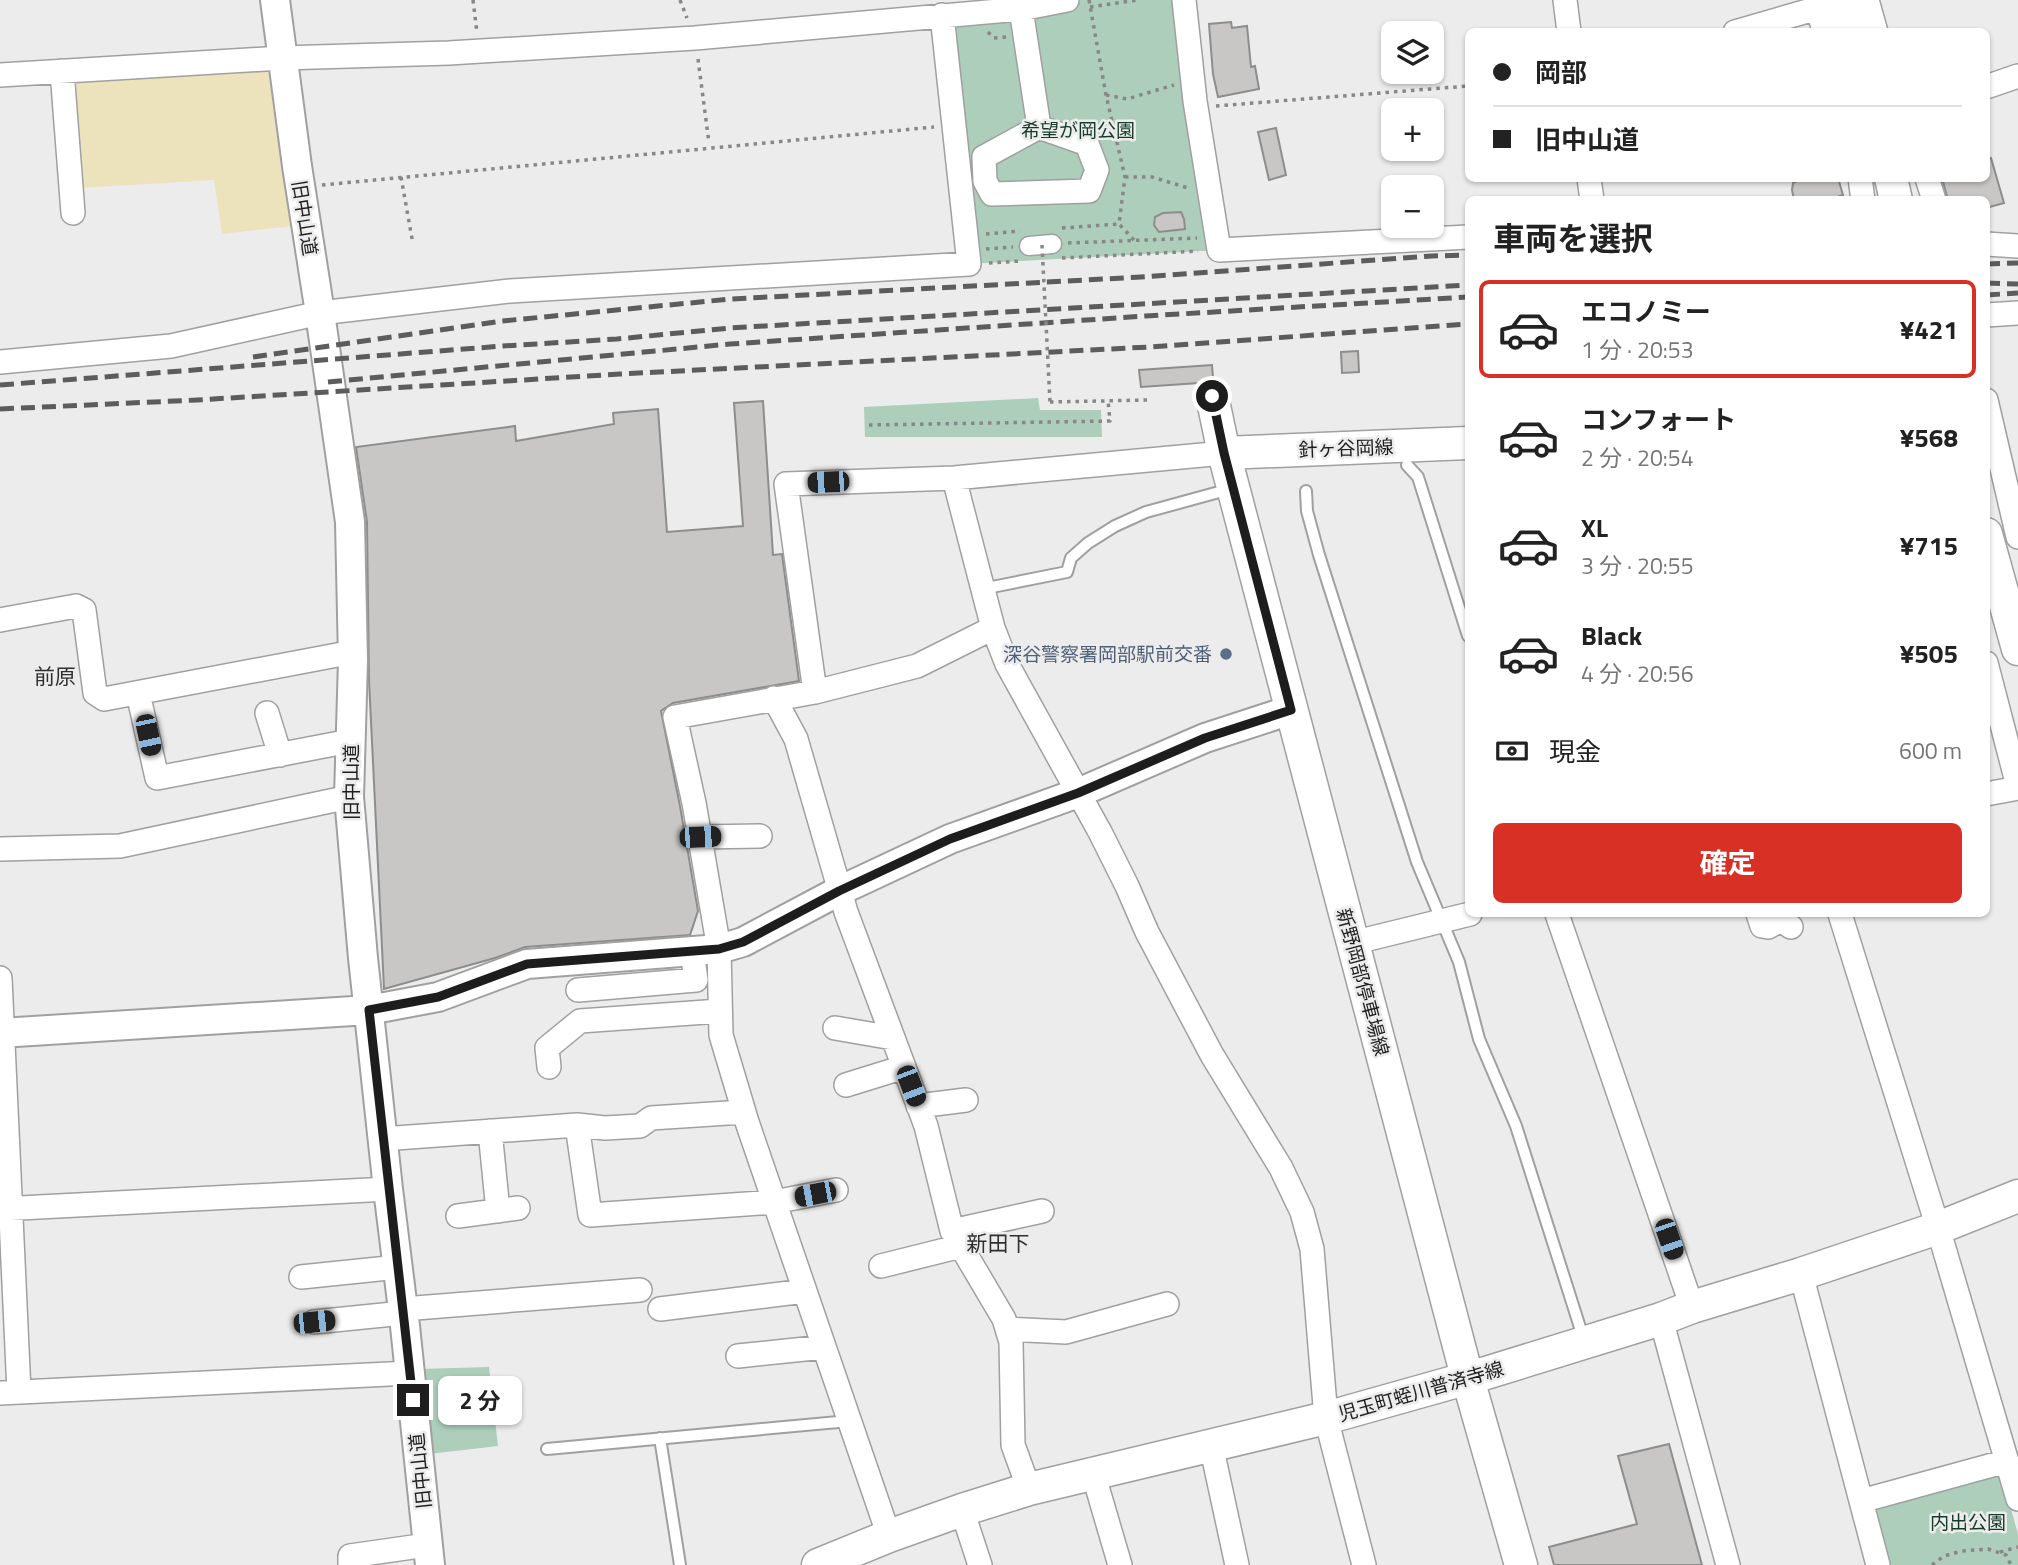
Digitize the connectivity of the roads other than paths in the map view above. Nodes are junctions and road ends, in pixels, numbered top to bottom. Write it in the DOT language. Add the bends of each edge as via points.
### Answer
graph roads {
  1 [pos="275,0"];
  2 [pos="1067,0"];
  3 [pos="1184,0"];
  4 [pos="1565,0"];
  5 [pos="1867,0"];
  6 [pos="1825,3"];
  7 [pos="1017,5"];
  8 [pos="942,15"];
  9 [pos="1568,28"];
  10 [pos="1747,28"];
  11 [pos="1824,28"];
  12 [pos="1847,28"];
  13 [pos="1875,28"];
  14 [pos="282,58"];
  15 [pos="62,71"];
  16 [pos="0,75"];
  17 [pos="2018,76"];
  18 [pos="1990,86"];
  19 [pos="1039,127"];
  20 [pos="73,213"];
  21 [pos="1465,237"];
  22 [pos="1990,244"];
  23 [pos="2018,246"];
  24 [pos="320,313"];
  25 [pos="2018,313"];
  26 [pos="1990,315"];
  27 [pos="0,362"];
  28 [pos="1212,396"];
  29 [pos="1990,417"];
  30 [pos="1465,443"];
  31 [pos="1224,453"];
  32 [pos="1407,465"];
  33 [pos="954,478"];
  34 [pos="1233,488"];
  35 [pos="1306,491"];
  36 [pos="2018,537"];
  37 [pos="1990,548"];
  38 [pos="982,589"];
  39 [pos="0,620"];
  40 [pos="1465,626"];
  41 [pos="993,628"];
  42 [pos="2018,649"];
  43 [pos="353,652"];
  44 [pos="1990,678"];
  45 [pos="815,692"];
  46 [pos="138,693"];
  47 [pos="774,698"];
  48 [pos="1291,710"];
  49 [pos="267,713"];
  50 [pos="351,741"];
  51 [pos="281,755"];
  52 [pos="2018,787"];
  53 [pos="1078,793"];
  54 [pos="1990,793"];
  55 [pos="349,797"];
  56 [pos="760,836"];
  57 [pos="700,837"];
  58 [pos="0,849"];
  59 [pos="839,891"];
  60 [pos="1465,915"];
  61 [pos="1558,917"];
  62 [pos="1759,917"];
  63 [pos="1841,917"];
  64 [pos="1442,921"];
  65 [pos="1791,927"];
  66 [pos="1352,943"];
  67 [pos="706,950"];
  68 [pos="0,978"];
  69 [pos="578,990"];
  70 [pos="369,1010"];
  71 [pos="720,1011"];
  72 [pos="835,1028"];
  73 [pos="1,1033"];
  74 [pos="893,1038"];
  75 [pos="549,1067"];
  76 [pos="904,1067"];
  77 [pos="846,1085"];
  78 [pos="966,1100"];
  79 [pos="918,1106"];
  80 [pos="743,1112"];
  81 [pos="578,1125"];
  82 [pos="491,1131"];
  83 [pos="382,1139"];
  84 [pos="388,1189"];
  85 [pos="836,1189"];
  86 [pos="2018,1196"];
  87 [pos="774,1202"];
  88 [pos="5,1209"];
  89 [pos="1042,1211"];
  90 [pos="458,1216"];
  91 [pos="1938,1228"];
  92 [pos="956,1238"];
  93 [pos="398,1266"];
  94 [pos="881,1266"];
  95 [pos="1801,1274"];
  96 [pos="301,1277"];
  97 [pos="640,1290"];
  98 [pos="805,1291"];
  99 [pos="1167,1304"];
  100 [pos="1692,1307"];
  101 [pos="660,1309"];
  102 [pos="403,1311"];
  103 [pos="1661,1318"];
  104 [pos="314,1322"];
  105 [pos="1007,1329"];
  106 [pos="1585,1342"];
  107 [pos="824,1347"];
  108 [pos="738,1356"];
  109 [pos="410,1373"];
  110 [pos="1467,1379"];
  111 [pos="9,1392"];
  112 [pos="1326,1418"];
  113 [pos="849,1421"];
  114 [pos="660,1438"];
  115 [pos="1211,1445"];
  116 [pos="547,1449"];
  117 [pos="2007,1461"];
  118 [pos="1093,1473"];
  119 [pos="1029,1489"];
  120 [pos="2018,1499"];
  121 [pos="1861,1501"];
  122 [pos="962,1510"];
  123 [pos="889,1536"];
  124 [pos="429,1555"];
  125 [pos="350,1565"];
  126 [pos="680,1565"];
  127 [pos="818,1565"];
  128 [pos="980,1565"];
  129 [pos="1120,1565"];
  130 [pos="1237,1565"];
  131 [pos="1364,1565"];
  132 [pos="1521,1565"];
  133 [pos="1728,1565"];
  134 [pos="1878,1565"];
  1 -- 14 [label="street, 旧中山道"];
  2 -- 7 [label="street"];
  3 -- 21 [label="street" via="1218,243"];
  4 -- 9 [label="street"];
  5 -- 13 [label="street"];
  6 -- 10 [label="street"];
  6 -- 11 [label="street"];
  6 -- 12 [label="main road"];
  7 -- 8 [label="street"];
  7 -- 19 [label="street"];
  8 -- 14 [label="street" via="695,38"];
  8 -- 24 [label="street" via="969,264 510,291"];
  14 -- 15 [label="street"];
  14 -- 24 [label="street, 旧中山道"];
  15 -- 16 [label="street"];
  15 -- 20 [label="street"];
  17 -- 18 [label="street"];
  19 -- 19 [label="street" via="1087,144 1097,170 1089,191 992,194 985,181 984,157"];
  22 -- 23 [label="street"];
  24 -- 27 [label="street" via="171,346"];
  24 -- 43 [label="street, 旧中山道" via="350,522"];
  25 -- 26 [label="street"];
  28 -- 31 [label="main road, 新野岡部停車場線"];
  29 -- 36 [label="street"];
  30 -- 31 [label="main road, 針ヶ谷岡線"];
  31 -- 33 [label="street"];
  31 -- 34 [label="main road, 新野岡部停車場線"];
  32 -- 40 [label="lane" via="1418,477"];
  33 -- 38 [label="street"];
  33 -- 45 [label="street" via="786,484"];
  34 -- 38 [label="lane" via="1146,512 1115,526 1071,558 1067,572"];
  34 -- 48 [label="main road, 新野岡部停車場線"];
  35 -- 64 [label="lane" via="1307,511 1324,568 1417,862"];
  37 -- 42 [label="main road"];
  38 -- 41 [label="street"];
  39 -- 46 [label="street" via="76,606 84,611 95,693 104,699"];
  41 -- 45 [label="street" via="917,666"];
  41 -- 53 [label="street" via="1007,664"];
  43 -- 46 [label="street"];
  43 -- 50 [label="street, 旧中山道"];
  44 -- 52 [label="street"];
  45 -- 47 [label="street"];
  46 -- 51 [label="street" via="157,778"];
  47 -- 57 [label="street" via="675,717"];
  47 -- 59 [label="street" via="796,739"];
  48 -- 53 [label="street" via="1205,738"];
  48 -- 66 [label="main road, 新野岡部停車場線"];
  49 -- 51 [label="street"];
  50 -- 51 [label="street"];
  50 -- 55 [label="street, 旧中山道"];
  52 -- 54 [label="street"];
  53 -- 59 [label="street" via="950,839"];
  53 -- 112 [label="street" via="1212,1055 1281,1168 1302,1212 1312,1249"];
  55 -- 58 [label="street" via="120,846"];
  55 -- 70 [label="street, 旧中山道"];
  56 -- 57 [label="street"];
  57 -- 67 [label="street"];
  59 -- 67 [label="street" via="743,942"];
  59 -- 74 [label="street"];
  60 -- 64 [label="street"];
  61 -- 100 [label="street"];
  62 -- 65 [label="street" via="1762,926 1781,920"];
  63 -- 91 [label="street"];
  64 -- 66 [label="street"];
  64 -- 106 [label="lane" via="1459,962 1479,1039 1516,1126"];
  66 -- 110 [label="main road, 新野岡部停車場線"];
  67 -- 69 [label="street" via="696,980"];
  67 -- 70 [label="street" via="527,964 438,997"];
  67 -- 71 [label="street"];
  68 -- 73 [label="street"];
  70 -- 73 [label="street"];
  70 -- 83 [label="street, 旧中山道"];
  71 -- 75 [label="street" via="580,1021 547,1048"];
  71 -- 80 [label="street" via="721,1035"];
  72 -- 74 [label="street"];
  73 -- 88 [label="street"];
  74 -- 76 [label="street"];
  76 -- 77 [label="street"];
  76 -- 79 [label="street"];
  78 -- 79 [label="street"];
  79 -- 92 [label="street"];
  80 -- 81 [label="street" via="651,1118 640,1126"];
  80 -- 87 [label="street"];
  81 -- 82 [label="street"];
  81 -- 87 [label="street" via="590,1215"];
  82 -- 83 [label="street"];
  82 -- 90 [label="street" via="508,1210"];
  83 -- 84 [label="street, 旧中山道"];
  84 -- 88 [label="street"];
  84 -- 93 [label="street, 旧中山道"];
  85 -- 87 [label="street"];
  86 -- 91 [label="main road, 児玉町蛭川普済寺線"];
  87 -- 98 [label="street"];
  88 -- 111 [label="street"];
  89 -- 92 [label="street"];
  91 -- 95 [label="main road, 児玉町蛭川普済寺線"];
  91 -- 117 [label="street"];
  92 -- 94 [label="street"];
  92 -- 105 [label="street"];
  93 -- 96 [label="street"];
  93 -- 102 [label="street, 旧中山道"];
  95 -- 100 [label="main road, 児玉町蛭川普済寺線"];
  95 -- 121 [label="street"];
  97 -- 102 [label="street"];
  98 -- 101 [label="street"];
  98 -- 107 [label="street"];
  99 -- 105 [label="street" via="1066,1332"];
  100 -- 103 [label="main road, 児玉町蛭川普済寺線"];
  102 -- 104 [label="street"];
  102 -- 109 [label="street, 旧中山道"];
  103 -- 106 [label="main road, 児玉町蛭川普済寺線"];
  103 -- 133 [label="street"];
  105 -- 119 [label="street" via="1013,1445"];
  106 -- 110 [label="main road, 児玉町蛭川普済寺線"];
  107 -- 108 [label="street"];
  107 -- 113 [label="street"];
  109 -- 111 [label="street"];
  109 -- 124 [label="street, 旧中山道"];
  110 -- 112 [label="main road, 児玉町蛭川普済寺線"];
  110 -- 132 [label="main road, 新野岡部停車場線"];
  112 -- 115 [label="main road, 児玉町蛭川普済寺線"];
  112 -- 131 [label="street"];
  113 -- 114 [label="lane"];
  113 -- 123 [label="street"];
  114 -- 116 [label="lane"];
  114 -- 126 [label="lane"];
  115 -- 118 [label="main road, 児玉町蛭川普済寺線"];
  115 -- 130 [label="street"];
  117 -- 120 [label="street"];
  117 -- 121 [label="street"];
  118 -- 119 [label="main road, 児玉町蛭川普済寺線"];
  118 -- 129 [label="street"];
  119 -- 122 [label="main road, 児玉町蛭川普済寺線"];
  121 -- 134 [label="street"];
  122 -- 123 [label="main road, 児玉町蛭川普済寺線"];
  122 -- 128 [label="street"];
  123 -- 127 [label="main road, 児玉町蛭川普済寺線"];
  124 -- 125 [label="street" via="350,1556"];
}
